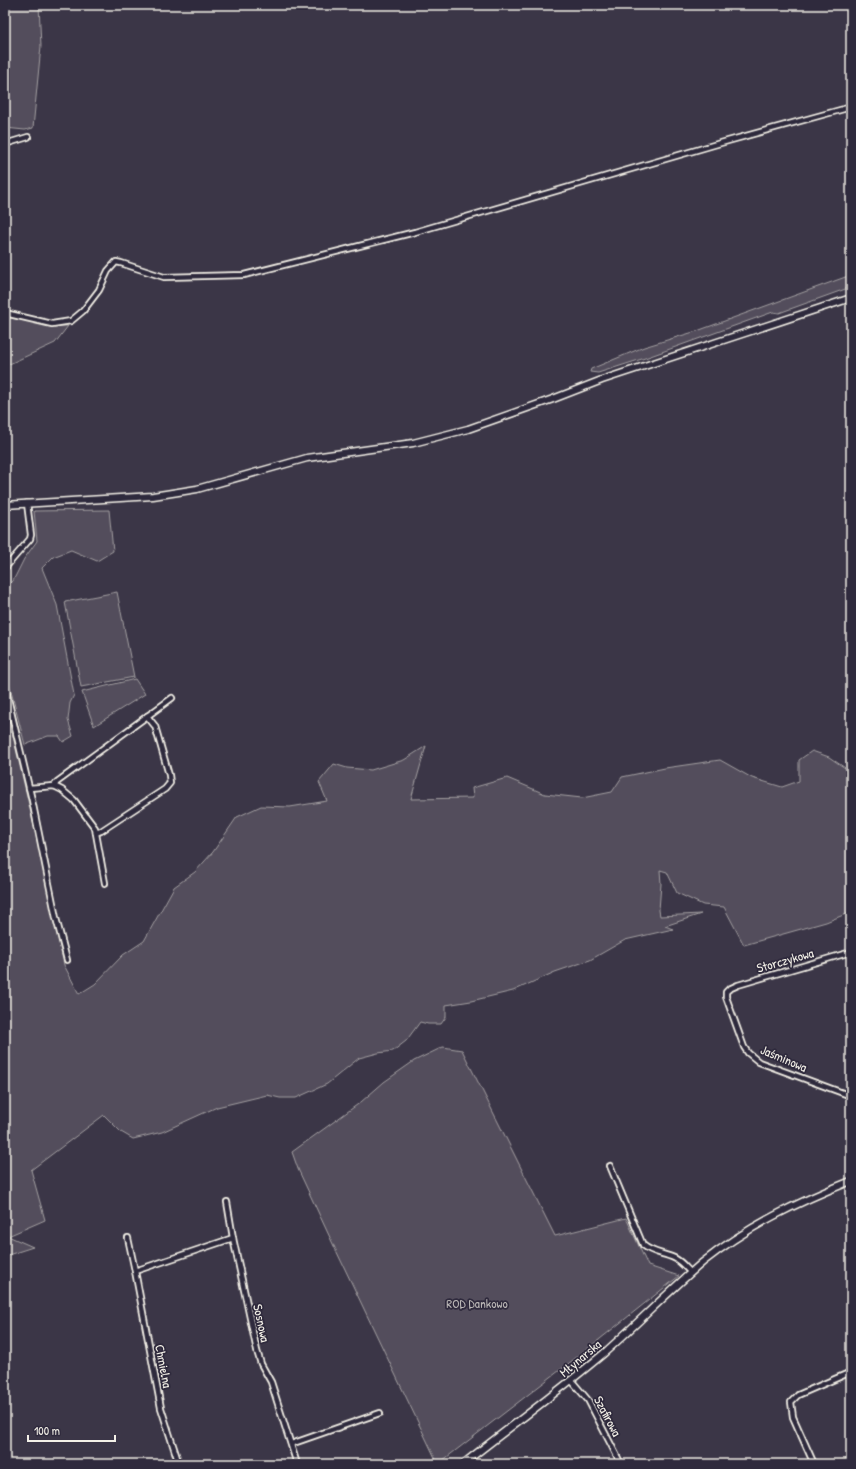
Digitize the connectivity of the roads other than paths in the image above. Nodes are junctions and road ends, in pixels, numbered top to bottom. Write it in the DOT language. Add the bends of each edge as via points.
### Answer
graph roads {
  1 [pos="851,107"];
  2 [pos="28,137"];
  3 [pos="5,144"];
  4 [pos="851,298"];
  5 [pos="5,313"];
  6 [pos="27,503"];
  7 [pos="5,504"];
  8 [pos="5,568"];
  9 [pos="5,686"];
  10 [pos="172,698"];
  11 [pos="147,716"];
  12 [pos="54,786"];
  13 [pos="29,788"];
  14 [pos="96,833"];
  15 [pos="105,883"];
  16 [pos="851,952"];
  17 [pos="67,960"];
  18 [pos="726,992"];
  19 [pos="851,1096"];
  20 [pos="610,1166"];
  21 [pos="851,1181"];
  22 [pos="227,1202"];
  23 [pos="128,1238"];
  24 [pos="233,1238"];
  25 [pos="135,1271"];
  26 [pos="691,1273"];
  27 [pos="851,1372"];
  28 [pos="571,1380"];
  29 [pos="380,1413"];
  30 [pos="291,1444"];
  31 [pos="179,1464"];
  32 [pos="297,1464"];
  33 [pos="463,1464"];
  34 [pos="621,1464"];
  35 [pos="814,1464"];
  1 -- 5 [label="street" via="415,232 244,275 164,277 116,262 83,311 71,321 52,324"];
  2 -- 3 [label="street"];
  4 -- 6 [label="main road" via="602,380 468,429 426,440 301,459 173,494"];
  6 -- 7 [label="main road"];
  6 -- 8 [label="street" via="30,539"];
  9 -- 13 [label="street"];
  10 -- 11 [label="street"];
  11 -- 12 [label="street"];
  11 -- 14 [label="street" via="155,726 170,783 166,789"];
  12 -- 13 [label="street"];
  12 -- 14 [label="street" via="74,800"];
  13 -- 17 [label="street"];
  14 -- 15 [label="street"];
  16 -- 18 [label="street, Storczykowa" via="738,985"];
  18 -- 19 [label="street, Jaśminowa" via="748,1053 759,1062"];
  20 -- 26 [label="street" via="643,1245 673,1257"];
  21 -- 26 [label="main road, Młynarska" via="763,1221"];
  22 -- 24 [label="street, Sosnowa"];
  23 -- 25 [label="street, Chmielna"];
  24 -- 25 [label="street"];
  24 -- 30 [label="street, Sosnowa" via="257,1351 271,1382"];
  25 -- 31 [label="street, Chmielna" via="161,1408"];
  26 -- 28 [label="main road, Młynarska"];
  27 -- 35 [label="street" via="798,1396 791,1402 793,1417"];
  28 -- 33 [label="main road, Młynarska"];
  28 -- 34 [label="street, Szafirowa" via="588,1400"];
  29 -- 30 [label="street"];
  30 -- 32 [label="street, Sosnowa"];
}
